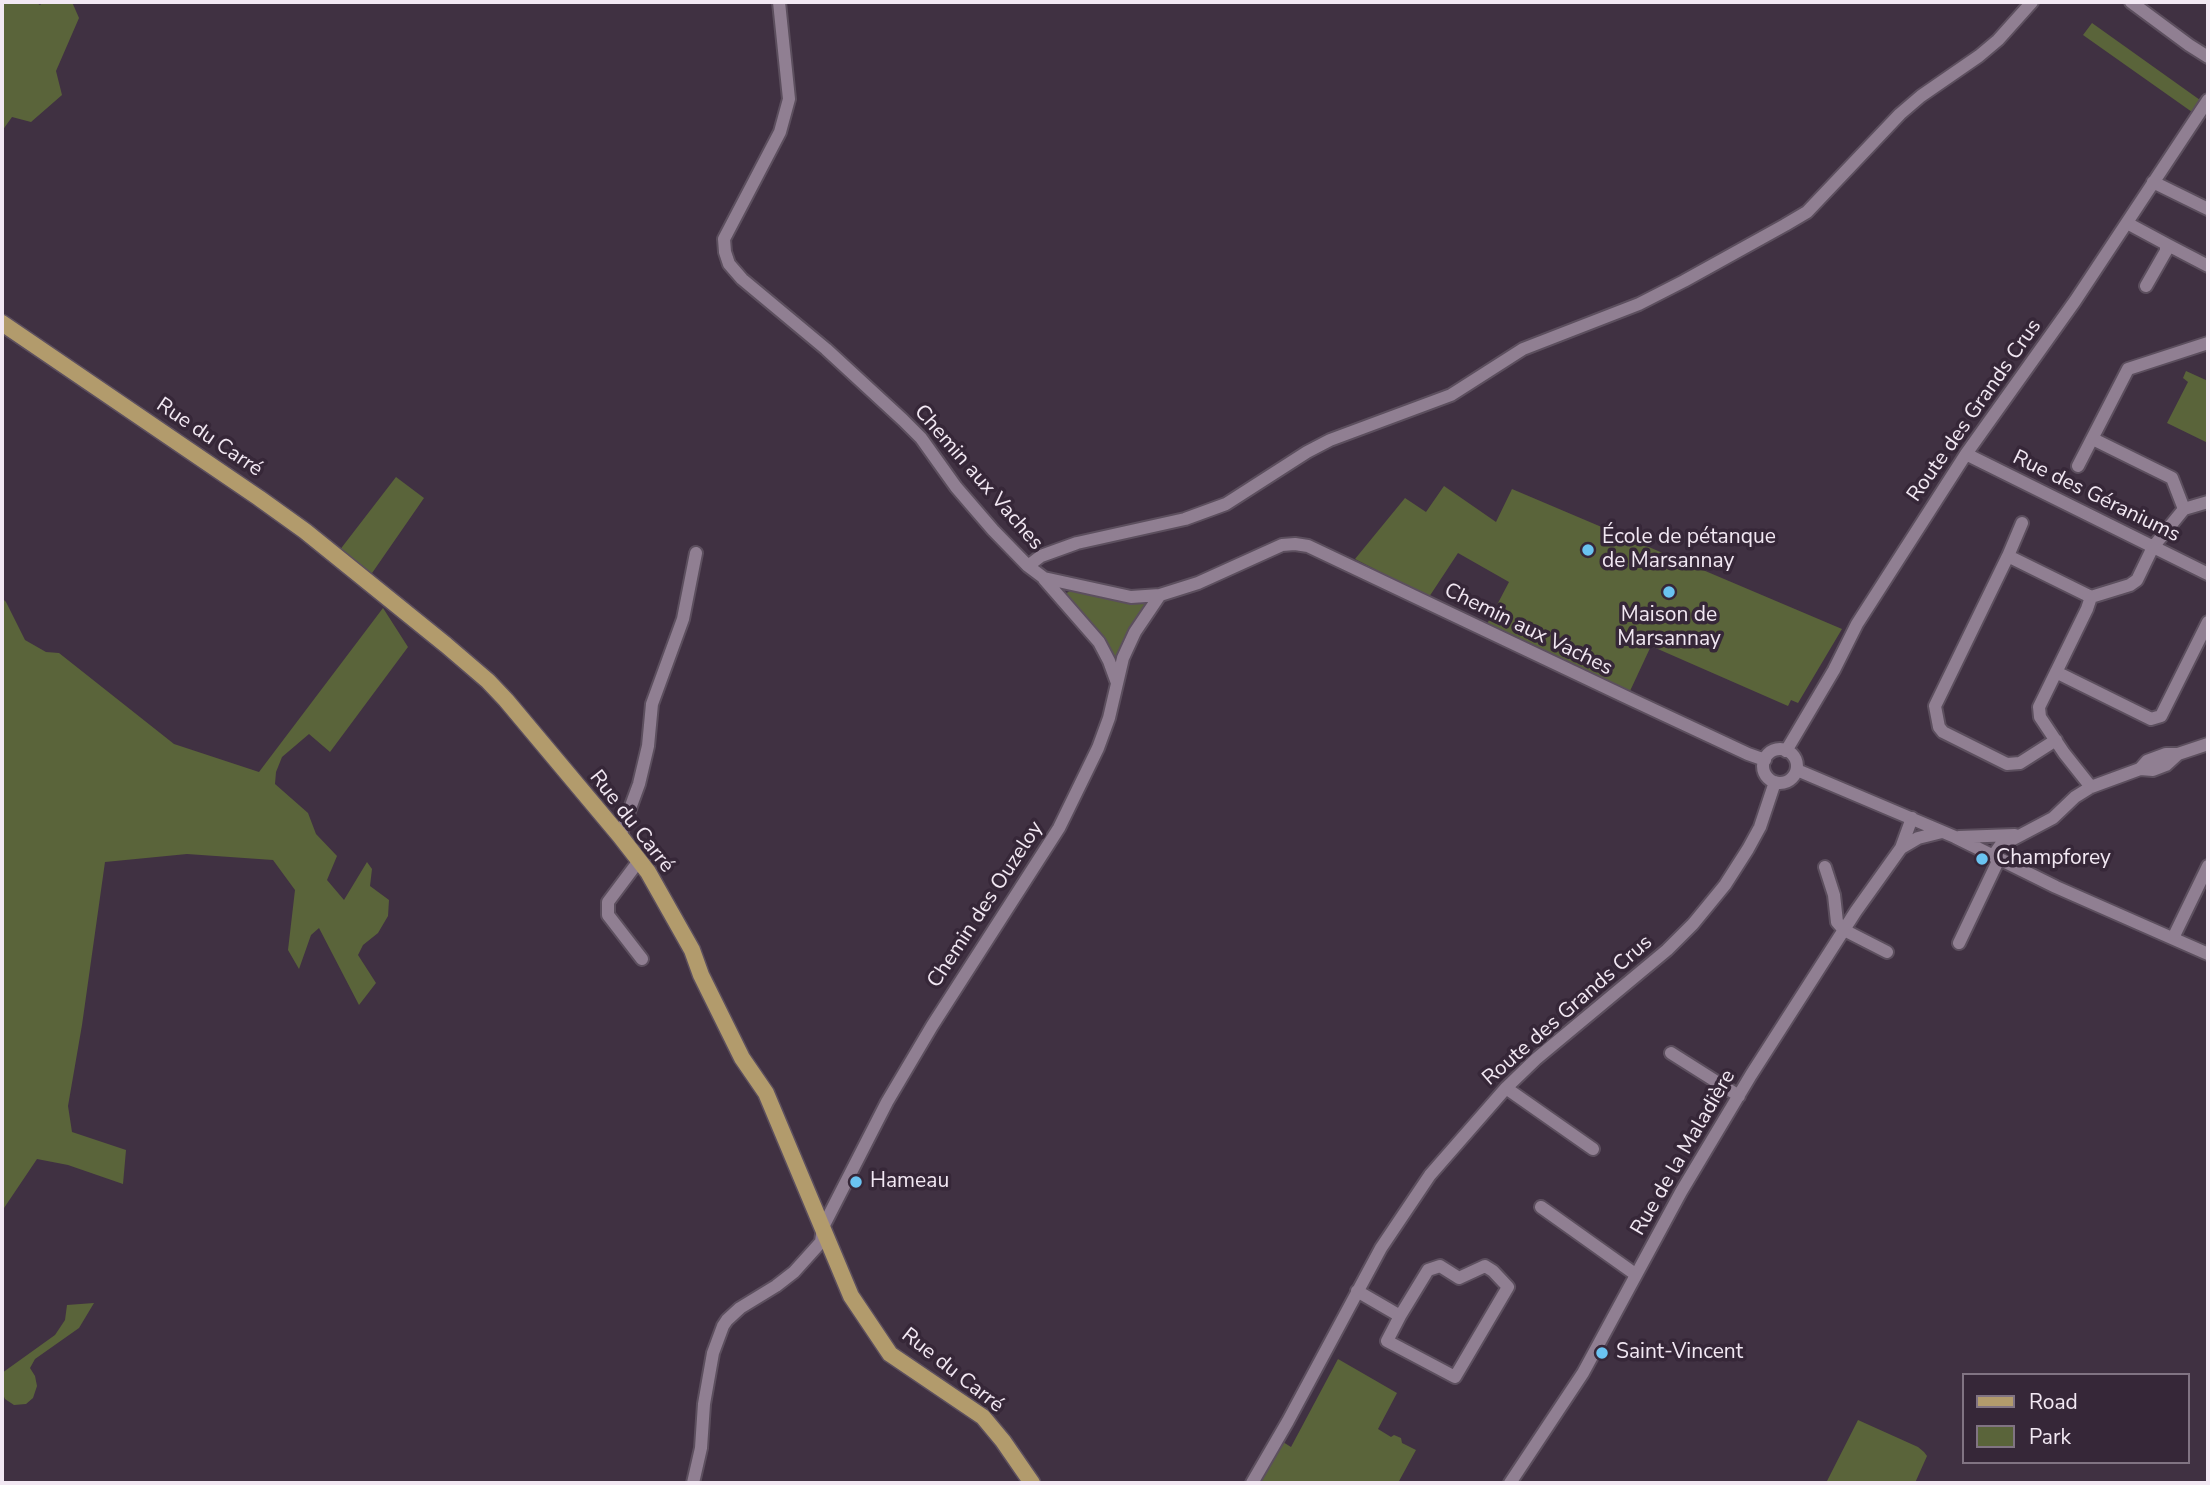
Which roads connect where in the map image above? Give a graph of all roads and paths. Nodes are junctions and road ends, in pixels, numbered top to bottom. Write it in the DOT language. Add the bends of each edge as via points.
graph roads {
  1 [pos="779,2"];
  2 [pos="2032,2"];
  3 [pos="2131,2"];
  4 [pos="2208,57"];
  5 [pos="2208,100"];
  6 [pos="2153,183"];
  7 [pos="2208,209"];
  8 [pos="2127,223"];
  9 [pos="2166,244"];
  10 [pos="2208,266"];
  11 [pos="2146,286"];
  12 [pos="2,323"];
  13 [pos="2208,343"];
  14 [pos="2093,439"];
  15 [pos="1966,454"];
  16 [pos="2078,466"];
  17 [pos="2208,502"];
  18 [pos="2184,509"];
  19 [pos="2022,523"];
  20 [pos="2153,547"];
  21 [pos="696,553"];
  22 [pos="2008,556"];
  23 [pos="1028,566"];
  24 [pos="2208,574"];
  25 [pos="1044,578"];
  26 [pos="1160,594"];
  27 [pos="2091,597"];
  28 [pos="2208,622"];
  29 [pos="2056,672"];
  30 [pos="1117,684"];
  31 [pos="2056,740"];
  32 [pos="2208,744"];
  33 [pos="1786,751"];
  34 [pos="1765,760"];
  35 [pos="1797,770"];
  36 [pos="1775,782"];
  37 [pos="2091,787"];
  38 [pos="1916,820"];
  39 [pos="1949,834"];
  40 [pos="2022,834"];
  41 [pos="620,836"];
  42 [pos="1984,836"];
  43 [pos="1918,838"];
  44 [pos="1901,848"];
  45 [pos="1992,855"];
  46 [pos="638,862"];
  47 [pos="2208,866"];
  48 [pos="1825,867"];
  49 [pos="1844,930"];
  50 [pos="2173,938"];
  51 [pos="1959,943"];
  52 [pos="1887,952"];
  53 [pos="2208,954"];
  54 [pos="642,959"];
  55 [pos="1671,1053"];
  56 [pos="1506,1088"];
  57 [pos="1739,1096"];
  58 [pos="1594,1149"];
  59 [pos="1541,1207"];
  60 [pos="823,1227"];
  61 [pos="1635,1274"];
  62 [pos="1357,1291"];
  63 [pos="1400,1316"];
  64 [pos="693,1483"];
  65 [pos="1032,1483"];
  66 [pos="1252,1483"];
  67 [pos="1510,1483"];
  1 -- 23 [label="street, Chemin aux Vaches" via="789,99 776,140 724,239 729,264 921,438 985,522"];
  2 -- 23 [label="street" via="1998,40 1900,114 1807,212 1774,231 1639,304 1523,349 1451,395 1330,440 1226,504 1185,519 1077,543 1041,556"];
  3 -- 4 [label="street"];
  5 -- 6 [label="street, Route des Grands Crus"];
  6 -- 7 [label="street"];
  6 -- 8 [label="street, Route des Grands Crus"];
  8 -- 9 [label="street"];
  8 -- 15 [label="street, Route des Grands Crus"];
  9 -- 10 [label="street"];
  9 -- 11 [label="street"];
  12 -- 41 [label="main road, Rue du Carré" via="277,511 446,645 506,700"];
  13 -- 14 [label="street" via="2128,369"];
  14 -- 16 [label="street"];
  14 -- 18 [label="street" via="2172,478"];
  15 -- 20 [label="street, Rue des Géraniums"];
  15 -- 33 [label="street, Route des Grands Crus" via="1857,624"];
  17 -- 18 [label="street"];
  18 -- 20 [label="street"];
  19 -- 22 [label="street"];
  20 -- 24 [label="street, Rue des Géraniums"];
  20 -- 27 [label="street" via="2137,580"];
  21 -- 41 [label="street" via="683,620 652,704 639,784"];
  22 -- 27 [label="street"];
  22 -- 31 [label="street" via="1935,711 1942,732 2007,764 2020,763"];
  23 -- 25 [label="street, Chemin aux Vaches"];
  25 -- 26 [label="street, Chemin aux Vaches" via="1131,597"];
  25 -- 30 [label="street" via="1099,642"];
  26 -- 30 [label="street, Chemin des Ouzeloy" via="1135,632"];
  26 -- 34 [label="street, Chemin aux Vaches" via="1198,583 1282,545 1308,546"];
  27 -- 29 [label="street"];
  28 -- 29 [label="street" via="2161,716 2151,719"];
  29 -- 31 [label="street" via="2039,707 2040,717"];
  30 -- 60 [label="street, Chemin des Ouzeloy" via="1110,719 1059,828 887,1102"];
  31 -- 37 [label="street"];
  32 -- 37 [label="street" via="2178,754 2153,770 2140,769"];
  33 -- 34 [label="street" via="1773,751"];
  33 -- 35 [label="street" via="1796,760"];
  34 -- 36 [label="street" via="1765,773"];
  35 -- 36 [label="street" via="1786,782"];
  35 -- 38 [label="street"];
  36 -- 56 [label="street, Route des Grands Crus" via="1748,849 1693,924"];
  37 -- 40 [label="street" via="2053,818"];
  38 -- 39 [label="street"];
  38 -- 43 [label="street"];
  38 -- 44 [label="street, Rue de la Maladière"];
  39 -- 42 [label="street"];
  39 -- 43 [label="street, Rue de la Maladière"];
  39 -- 45 [label="street"];
  40 -- 42 [label="street"];
  40 -- 45 [label="street"];
  41 -- 46 [label="main road, Rue du Carré"];
  42 -- 45 [label="street"];
  43 -- 44 [label="street, Rue de la Maladière"];
  44 -- 49 [label="street, Rue de la Maladière"];
  45 -- 50 [label="street"];
  45 -- 51 [label="street"];
  46 -- 54 [label="street" via="608,902 608,915"];
  46 -- 60 [label="main road, Rue du Carré" via="692,950 742,1058 766,1093"];
  47 -- 50 [label="street"];
  48 -- 49 [label="street" via="1837,922"];
  49 -- 52 [label="street"];
  49 -- 57 [label="street, Rue de la Maladière"];
  50 -- 53 [label="street"];
  55 -- 57 [label="street"];
  56 -- 58 [label="street"];
  56 -- 62 [label="street, Route des Grands Crus" via="1430,1175"];
  57 -- 61 [label="street, Rue de la Maladière"];
  59 -- 61 [label="street"];
  60 -- 64 [label="street, Chemin des Ouzeloy" via="821,1242 794,1272 740,1308 723,1326 713,1353"];
  60 -- 65 [label="main road, Rue du Carré" via="851,1296 890,1354 983,1417"];
  61 -- 67 [label="street, Rue de la Maladière" via="1583,1373"];
  62 -- 63 [label="street"];
  62 -- 66 [label="street, Route des Grands Crus"];
  63 -- 63 [label="street" via="1387,1341 1455,1377 1508,1287 1485,1266 1459,1278 1440,1266 1428,1270"];
}
